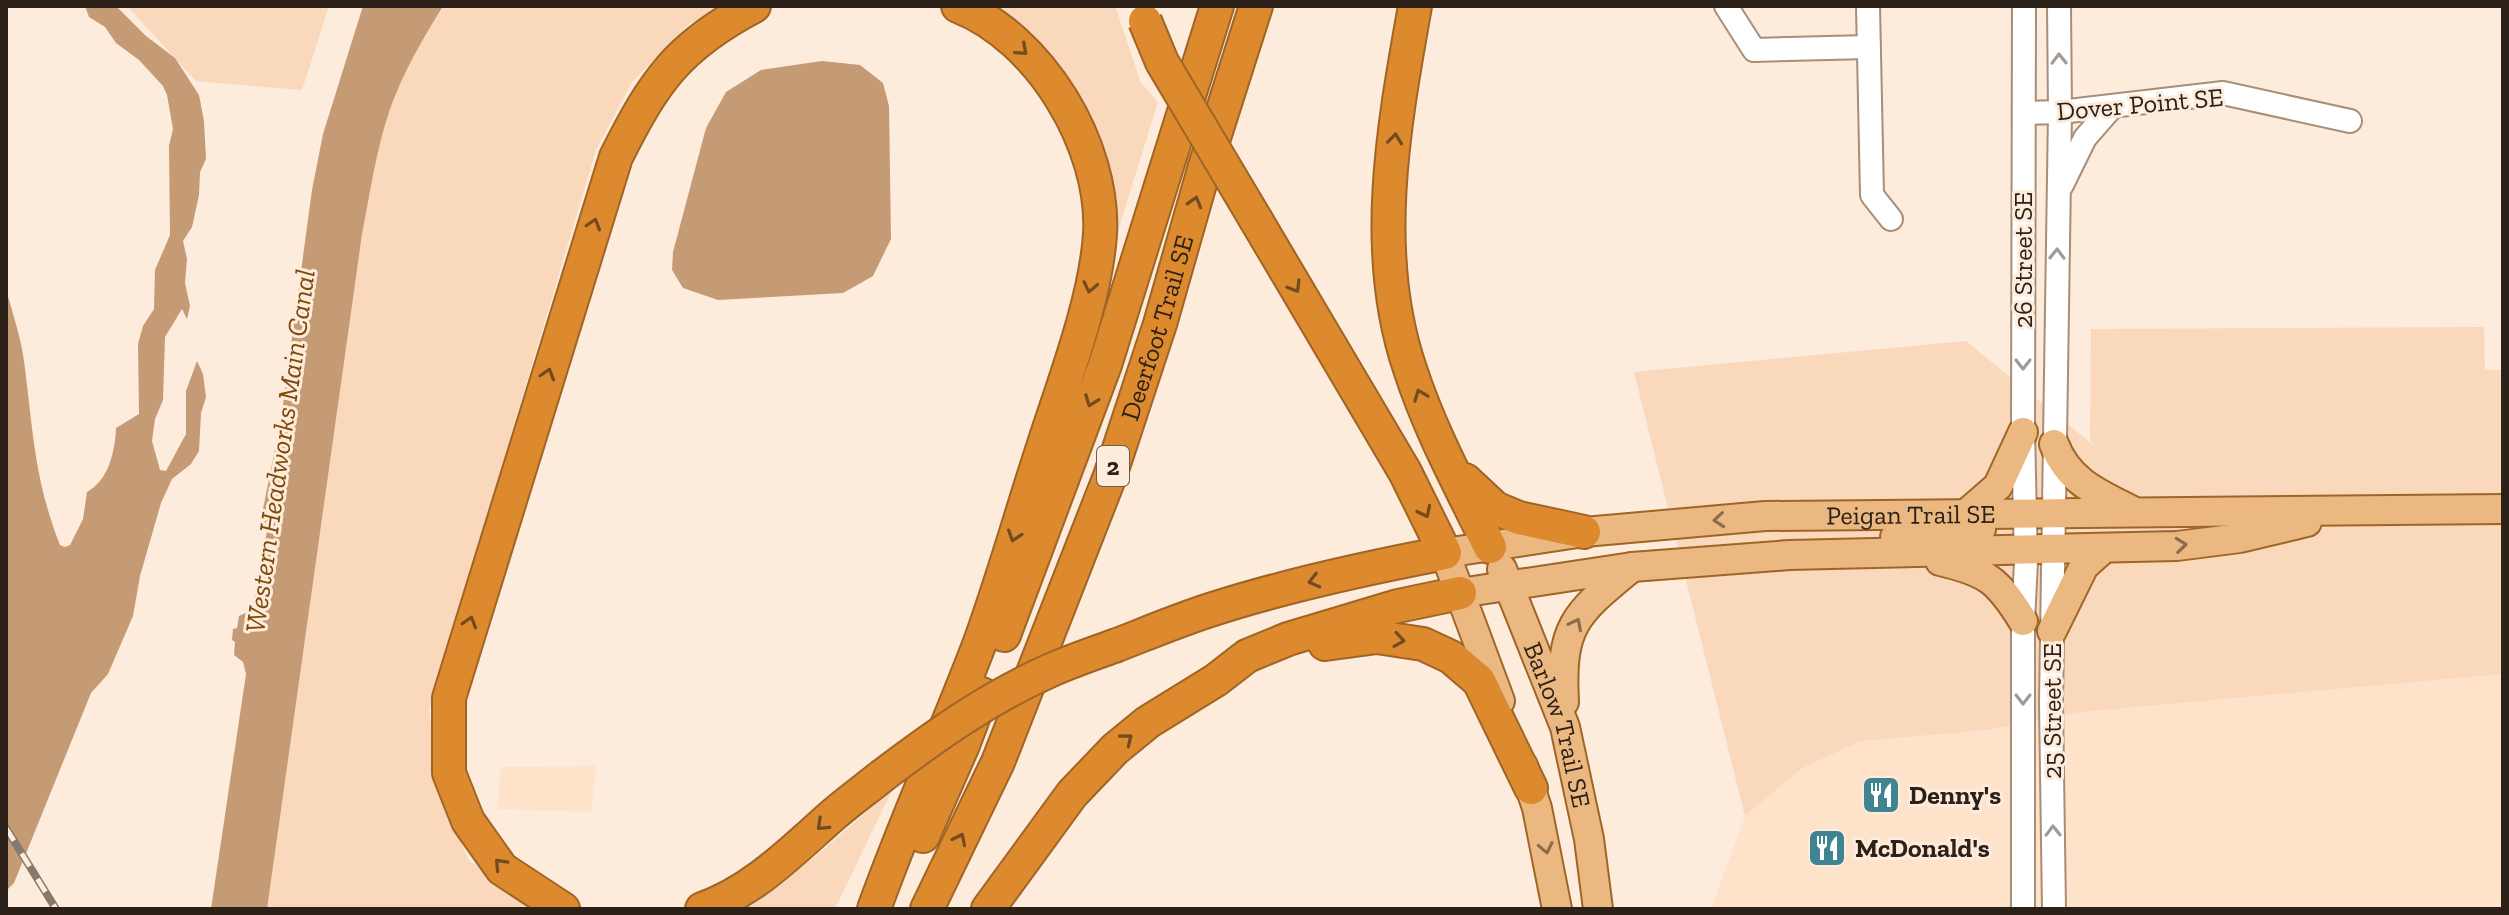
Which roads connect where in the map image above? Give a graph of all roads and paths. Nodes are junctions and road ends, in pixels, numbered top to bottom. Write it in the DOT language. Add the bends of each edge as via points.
graph roads {
  1 [pos="754,6"];
  2 [pos="958,6"];
  3 [pos="1217,6"];
  4 [pos="1256,6"];
  5 [pos="1415,6"];
  6 [pos="1726,6"];
  7 [pos="1868,6"];
  8 [pos="2024,6"];
  9 [pos="2059,6"];
  10 [pos="1142,14"];
  11 [pos="1868,47"];
  12 [pos="2113,106"];
  13 [pos="2060,112"];
  14 [pos="2024,113"];
  15 [pos="2350,121"];
  16 [pos="2058,193"];
  17 [pos="1891,219"];
  18 [pos="2023,432"];
  19 [pos="2054,444"];
  20 [pos="1451,467"];
  21 [pos="2379,509"];
  22 [pos="2503,509"];
  23 [pos="2135,512"];
  24 [pos="1967,513"];
  25 [pos="2036,530"];
  26 [pos="1584,532"];
  27 [pos="1490,547"];
  28 [pos="2103,549"];
  29 [pos="1445,553"];
  30 [pos="1908,554"];
  31 [pos="1789,555"];
  32 [pos="1632,567"];
  33 [pos="1509,584"];
  34 [pos="1460,593"];
  35 [pos="2023,621"];
  36 [pos="2052,631"];
  37 [pos="1216,680"];
  38 [pos="1565,727"];
  39 [pos="1531,788"];
  40 [pos="563,909"];
  41 [pos="702,909"];
  42 [pos="874,909"];
  43 [pos="886,909"];
  44 [pos="927,909"];
  45 [pos="988,909"];
  46 [pos="1557,909"];
  47 [pos="1598,909"];
  48 [pos="2023,909"];
  49 [pos="2054,909"];
  40 -- 1 [label="highway, one-way" via="502,869 468,821 449,773 449,698 616,157 667,70 711,31"];
  2 -- 42 [label="highway, one-way" via="1019,47 1043,70 1064,102 1087,153 1100,234 1071,361 979,644"];
  3 -- 43 [label="highway, Deerfoot Trail SE / 2, one-way" via="1099,380 963,745"];
  44 -- 4 [label="highway, Deerfoot Trail SE / 2, one-way" via="998,762 1110,476"];
  20 -- 5 [label="highway, one-way" via="1409,367 1391,272 1392,160"];
  6 -- 11 [label="street" via="1754,50"];
  7 -- 11 [label="street"];
  8 -- 14 [label="street, 26 Street SE"];
  13 -- 9 [label="street, 26 Street SE, one-way"];
  10 -- 29 [label="highway, one-way, bridge" via="1162,62 1405,472"];
  11 -- 17 [label="street" via="1872,195"];
  12 -- 13 [label="street, Dover Point SE"];
  12 -- 15 [label="street, Dover Point SE" via="2223,93"];
  12 -- 16 [label="street" via="2085,138"];
  13 -- 14 [label="street, Dover Point SE"];
  13 -- 16 [label="street, 26 Street SE"];
  14 -- 18 [label="street, 26 Street SE, one-way"];
  19 -- 16 [label="street, 26 Street SE, one-way"];
  18 -- 24 [label="main road" via="1998,486"];
  18 -- 25 [label="street, 26 Street SE"];
  19 -- 23 [label="main road" via="2076,479"];
  19 -- 25 [label="street, 26 Street SE"];
  20 -- 26 [label="highway" via="1495,508"];
  20 -- 27 [label="highway"];
  21 -- 22 [label="main road, Peigan Trail SE"];
  21 -- 23 [label="main road, Peigan Trail SE"];
  28 -- 21 [label="main road, Peigan Trail SE, one-way" via="2240,538"];
  23 -- 25 [label="main road, Peigan Trail SE"];
  24 -- 25 [label="main road, Peigan Trail SE"];
  24 -- 26 [label="main road, Peigan Trail SE, one-way" via="1765,516"];
  25 -- 28 [label="main road, Peigan Trail SE"];
  25 -- 30 [label="main road, Peigan Trail SE"];
  25 -- 31 [label="main road" via="1817,543"];
  25 -- 35 [label="street, 25 Street SE"];
  25 -- 36 [label="street, 25 Street SE"];
  26 -- 27 [label="main road, Peigan Trail SE"];
  27 -- 29 [label="main road, Peigan Trail SE"];
  27 -- 33 [label="main road, Barlow Trail SE"];
  28 -- 36 [label="main road" via="2084,566"];
  29 -- 34 [label="main road, Barlow Trail SE"];
  29 -- 41 [label="highway, one-way, bridge" via="1366,568 1210,610 1048,671 966,716 882,776 749,886"];
  30 -- 31 [label="main road, Peigan Trail SE"];
  30 -- 35 [label="main road" via="1980,573 1996,583"];
  31 -- 32 [label="main road, Peigan Trail SE"];
  32 -- 33 [label="main road, Peigan Trail SE"];
  38 -- 32 [label="main road, one-way" via="1562,665 1574,623 1587,604"];
  33 -- 34 [label="main road, Peigan Trail SE"];
  33 -- 38 [label="main road, Barlow Trail SE"];
  34 -- 37 [label="highway" via="1288,639 1247,656"];
  34 -- 39 [label="main road, Barlow Trail SE"];
  35 -- 48 [label="street, 25 Street SE, one-way"];
  49 -- 36 [label="street, 25 Street SE, one-way"];
  37 -- 39 [label="highway, one-way" via="1307,648 1351,639 1423,644 1451,657 1479,681"];
  45 -- 37 [label="highway, one-way" via="1072,794 1115,749"];
  38 -- 47 [label="main road, Barlow Trail SE"];
  39 -- 46 [label="main road, Barlow Trail SE, one-way"];
}
